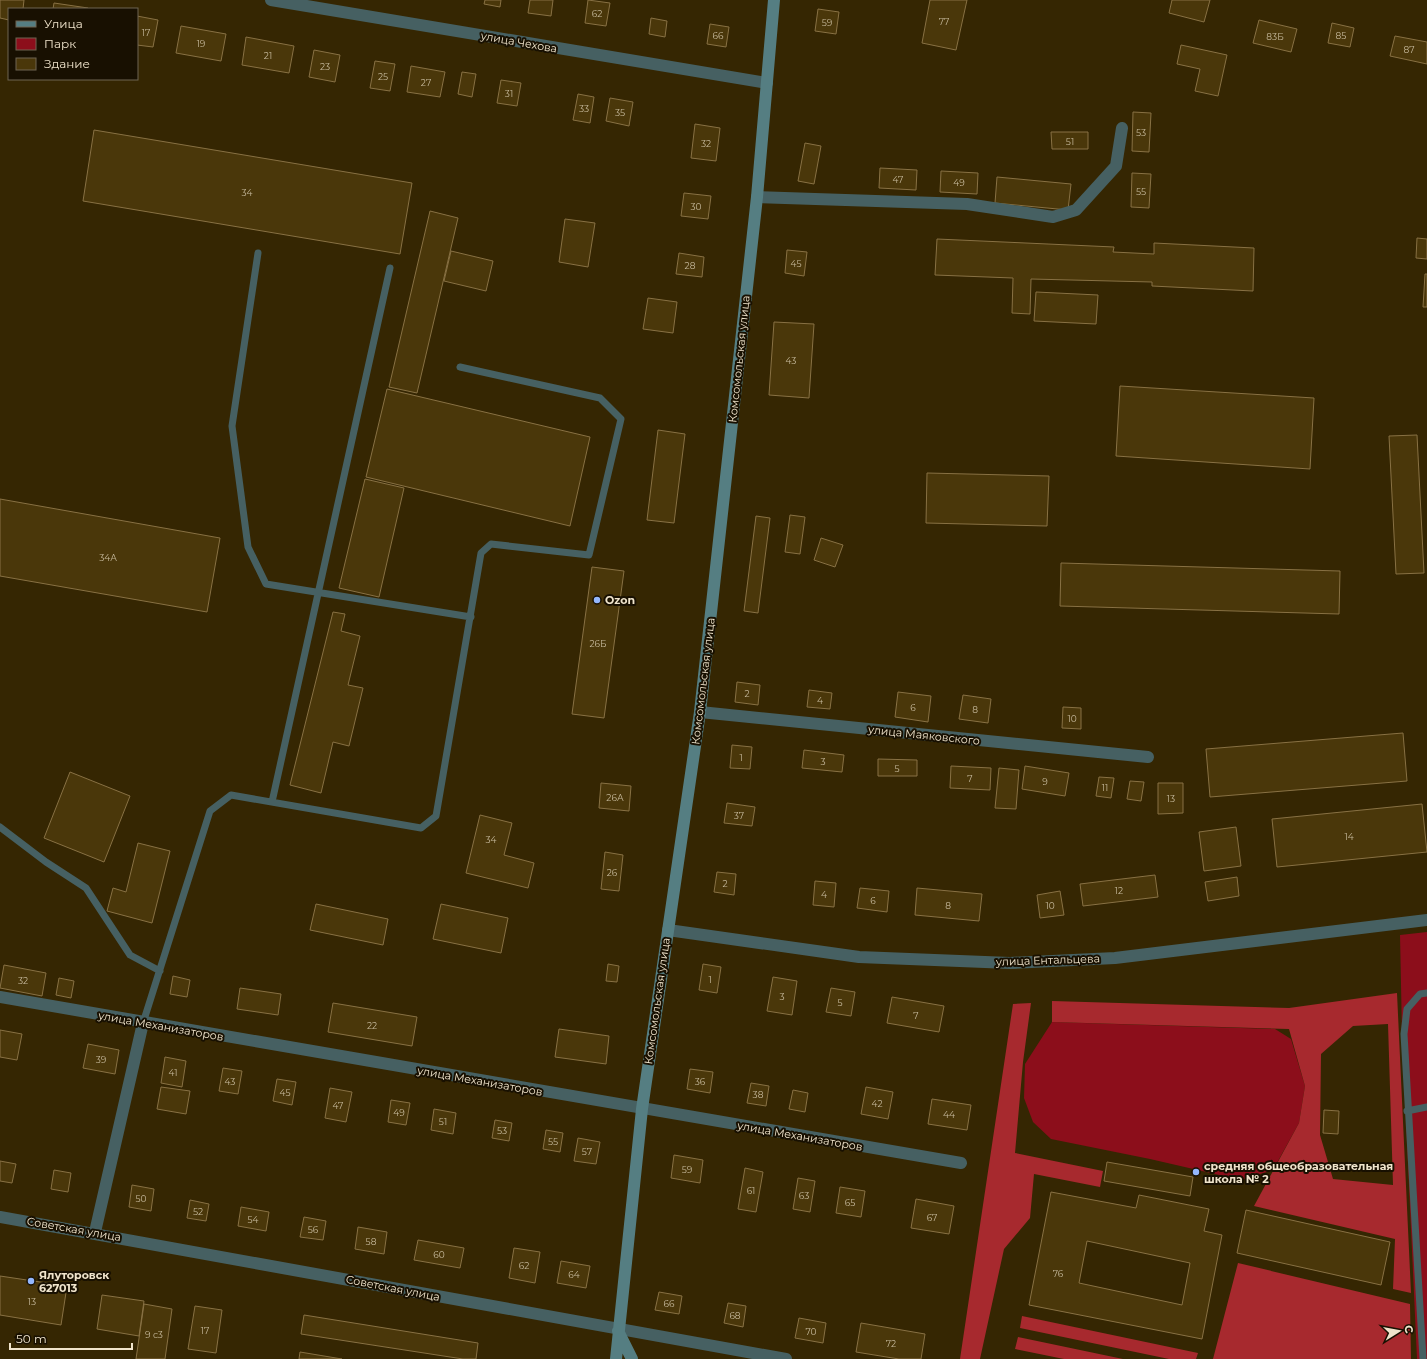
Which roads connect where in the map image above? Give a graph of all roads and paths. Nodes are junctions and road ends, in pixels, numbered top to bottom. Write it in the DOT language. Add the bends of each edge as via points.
graph roads {
  1 [pos="271,0"];
  2 [pos="774,0"];
  3 [pos="767,83"];
  4 [pos="1122,128"];
  5 [pos="756,197"];
  6 [pos="258,253"];
  7 [pos="390,268"];
  8 [pos="460,367"];
  9 [pos="318,592"];
  10 [pos="471,617"];
  11 [pos="700,712"];
  12 [pos="1148,757"];
  13 [pos="272,802"];
  14 [pos="0,827"];
  15 [pos="1427,920"];
  16 [pos="668,930"];
  17 [pos="160,971"];
  18 [pos="1427,993"];
  19 [pos="0,997"];
  20 [pos="143,1023"];
  21 [pos="1427,1107"];
  22 [pos="642,1109"];
  23 [pos="1408,1111"];
  24 [pos="961,1164"];
  25 [pos="0,1217"];
  26 [pos="95,1232"];
  27 [pos="1424,1316"];
  28 [pos="618,1330"];
  29 [pos="616,1359"];
  30 [pos="632,1359"];
  31 [pos="786,1359"];
  32 [pos="1423,1359"];
  1 -- 3 [label="street, улица Чехова"];
  2 -- 3 [label="street, Комсомольская улица"];
  3 -- 5 [label="street, Комсомольская улица"];
  4 -- 5 [label="street" via="1116,166 1076,210 1053,217 967,204"];
  5 -- 11 [label="street, Комсомольская улица"];
  6 -- 9 [label="lane" via="232,426 248,547 266,584"];
  7 -- 9 [label="lane"];
  8 -- 10 [label="lane" via="600,398 621,420 589,555 491,544 482,553"];
  9 -- 10 [label="lane"];
  9 -- 13 [label="lane"];
  10 -- 13 [label="lane" via="436,816 421,828"];
  11 -- 12 [label="street, улица Маяковского"];
  11 -- 16 [label="street, Комсомольская улица"];
  13 -- 17 [label="lane" via="231,795 210,811"];
  14 -- 17 [label="lane" via="86,888 130,955"];
  15 -- 16 [label="street, улица Ентальцева" via="1115,958 1010,963 859,958"];
  16 -- 22 [label="street, Комсомольская улица"];
  17 -- 20 [label="lane"];
  18 -- 23 [label="lane" via="1420,994 1407,1009 1404,1034"];
  19 -- 20 [label="street, улица Механизаторов"];
  20 -- 22 [label="street, улица Механизаторов"];
  20 -- 26 [label="street"];
  21 -- 23 [label="lane"];
  22 -- 24 [label="street, улица Механизаторов"];
  22 -- 28 [label="street, Комсомольская улица"];
  23 -- 27 [label="lane"];
  25 -- 26 [label="street, Советская улица"];
  26 -- 28 [label="street, Советская улица"];
  27 -- 32 [label="lane"];
  28 -- 29 [label="street, Комсомольская улица"];
  28 -- 30 [label="street"];
  28 -- 31 [label="street, Советская улица"];
}
